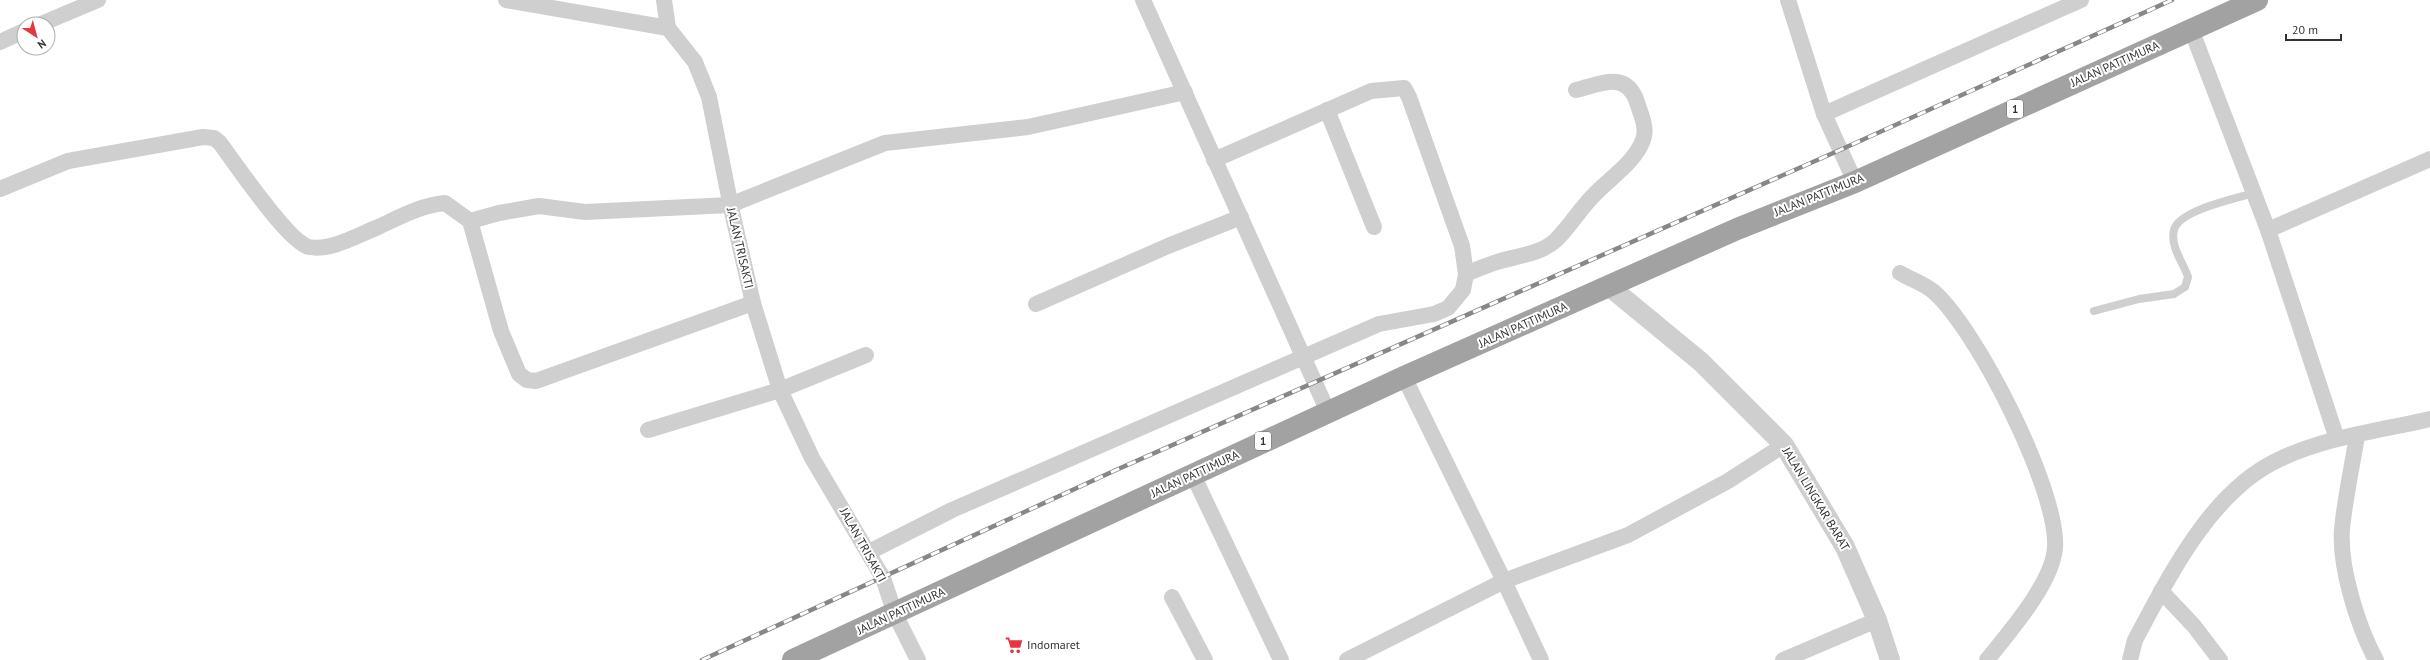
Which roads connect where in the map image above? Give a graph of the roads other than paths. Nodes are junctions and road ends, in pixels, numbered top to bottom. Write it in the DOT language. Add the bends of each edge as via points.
graph roads {
  1 [pos="98,0"];
  2 [pos="506,0"];
  3 [pos="1143,0"];
  4 [pos="1788,0"];
  5 [pos="2081,0"];
  6 [pos="2257,0"];
  7 [pos="666,13"];
  8 [pos="56,18"];
  9 [pos="2191,30"];
  10 [pos="16,35"];
  11 [pos="0,42"];
  12 [pos="1576,90"];
  13 [pos="1185,92"];
  14 [pos="1327,110"];
  15 [pos="1824,114"];
  16 [pos="2430,159"];
  17 [pos="1214,160"];
  18 [pos="1855,182"];
  19 [pos="0,189"];
  20 [pos="2254,193"];
  21 [pos="730,205"];
  22 [pos="1241,217"];
  23 [pos="470,221"];
  24 [pos="1374,228"];
  25 [pos="2268,230"];
  26 [pos="1900,273"];
  27 [pos="1466,274"];
  28 [pos="1610,287"];
  29 [pos="753,303"];
  30 [pos="1036,304"];
  31 [pos="2094,311"];
  32 [pos="866,355"];
  33 [pos="1304,356"];
  34 [pos="1404,377"];
  35 [pos="780,390"];
  36 [pos="1328,412"];
  37 [pos="2430,419"];
  38 [pos="648,430"];
  39 [pos="2357,436"];
  40 [pos="2337,438"];
  41 [pos="1784,445"];
  42 [pos="1193,475"];
  43 [pos="869,552"];
  44 [pos="1504,581"];
  45 [pos="2161,591"];
  46 [pos="1172,597"];
  47 [pos="895,614"];
  48 [pos="1878,620"];
  49 [pos="792,660"];
  50 [pos="918,660"];
  51 [pos="1205,660"];
  52 [pos="1281,660"];
  53 [pos="1347,660"];
  54 [pos="1541,660"];
  55 [pos="1783,660"];
  56 [pos="1890,660"];
  57 [pos="1986,660"];
  58 [pos="2130,660"];
  59 [pos="2220,660"];
  60 [pos="2376,660"];
  1 -- 8 [label="street"];
  2 -- 7 [label="street, JALAN TRISAKTI"];
  3 -- 13 [label="street"];
  4 -- 15 [label="street"];
  5 -- 15 [label="street"];
  6 -- 9 [label="highway, JALAN PATTIMURA / 1"];
  7 -- 21 [label="street, JALAN TRISAKTI" via="695,62 709,97"];
  9 -- 18 [label="highway, JALAN PATTIMURA / 1"];
  9 -- 20 [label="street"];
  10 -- 11 [label="street"];
  12 -- 27 [label="street" via="1610,82 1623,82 1629,86 1644,122 1644,139 1632,159 1591,198 1556,240 1542,249"];
  13 -- 17 [label="street"];
  13 -- 21 [label="street" via="1028,127 885,143"];
  14 -- 17 [label="street"];
  14 -- 24 [label="street"];
  14 -- 27 [label="street" via="1371,91 1404,88 1410,97 1462,246"];
  15 -- 18 [label="street"];
  16 -- 25 [label="street"];
  17 -- 22 [label="street"];
  18 -- 28 [label="highway, JALAN PATTIMURA / 1" via="1772,214"];
  19 -- 23 [label="street" via="68,161 203,137 214,138 220,143 276,217 294,238 308,246 324,247 349,240 435,204 445,203"];
  20 -- 25 [label="street"];
  20 -- 31 [label="lane" via="2180,218 2174,230 2174,244 2179,261 2188,276 2185,287 2174,294 2139,299"];
  21 -- 23 [label="street" via="585,212 539,206"];
  21 -- 29 [label="street, JALAN TRISAKTI"];
  22 -- 30 [label="street"];
  22 -- 33 [label="street"];
  23 -- 29 [label="street" via="501,331 519,374 527,380 536,381"];
  25 -- 40 [label="street"];
  26 -- 57 [label="street" via="1934,291 1973,339 2016,421 2045,487 2055,547 2050,572 2016,623"];
  27 -- 33 [label="street" via="1463,290 1448,308 1434,314 1378,324"];
  28 -- 34 [label="highway, JALAN PATTIMURA / 1"];
  28 -- 41 [label="street, JALAN LINGKAR BARAT" via="1701,362"];
  29 -- 35 [label="street, JALAN TRISAKTI"];
  32 -- 35 [label="street"];
  33 -- 36 [label="street"];
  33 -- 43 [label="street" via="1161,421 952,510"];
  34 -- 36 [label="highway, JALAN PATTIMURA / 1"];
  34 -- 44 [label="street"];
  35 -- 38 [label="street"];
  35 -- 43 [label="street, JALAN TRISAKTI" via="812,458"];
  36 -- 42 [label="highway, JALAN PATTIMURA / 1"];
  37 -- 39 [label="street"];
  39 -- 40 [label="street"];
  39 -- 60 [label="street" via="2342,531 2346,571 2355,608 2366,642"];
  40 -- 45 [label="street" via="2278,460 2252,476 2196,532"];
  41 -- 44 [label="street" via="1728,481 1628,535"];
  41 -- 48 [label="street, JALAN LINGKAR BARAT" via="1845,547"];
  42 -- 47 [label="highway, JALAN PATTIMURA / 1"];
  42 -- 52 [label="street"];
  43 -- 47 [label="street, JALAN TRISAKTI" via="883,578"];
  44 -- 53 [label="street"];
  44 -- 54 [label="street"];
  45 -- 58 [label="street" via="2135,640"];
  45 -- 59 [label="street" via="2194,626"];
  46 -- 51 [label="street"];
  47 -- 49 [label="highway, JALAN PATTIMURA / 1"];
  47 -- 50 [label="street, JALAN TRISAKTI"];
  48 -- 55 [label="street"];
  48 -- 56 [label="street, JALAN LINGKAR BARAT"];
}
